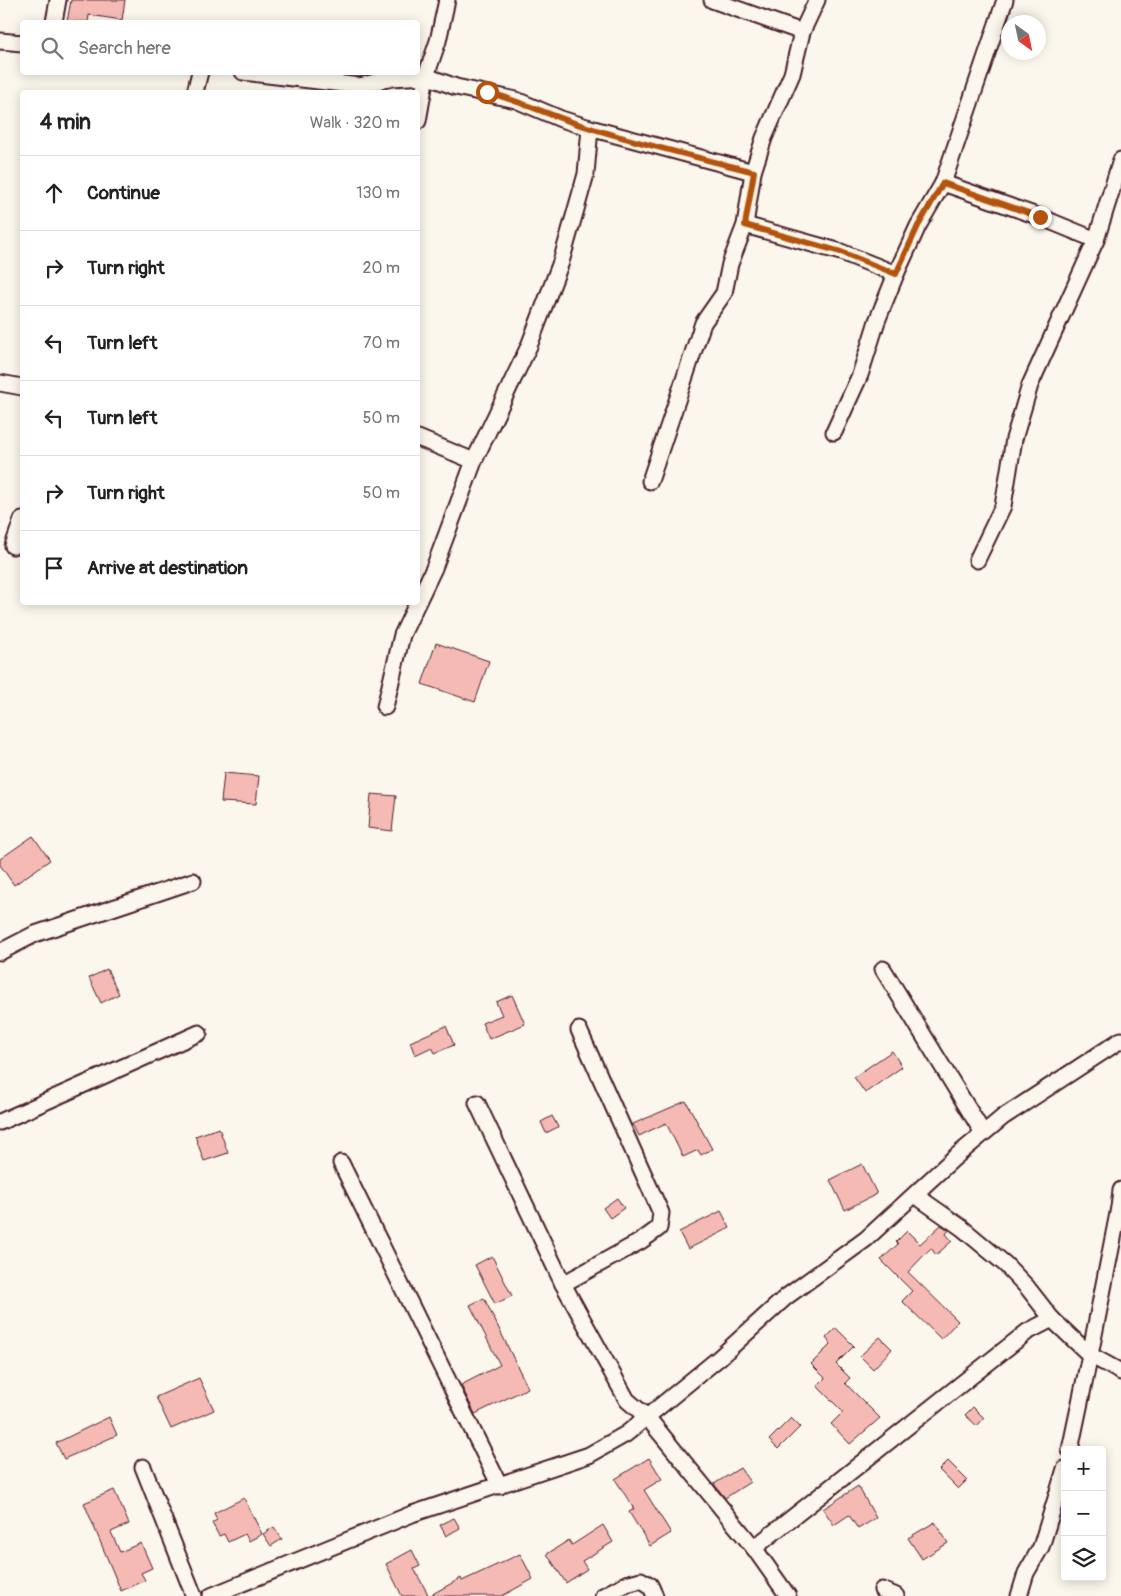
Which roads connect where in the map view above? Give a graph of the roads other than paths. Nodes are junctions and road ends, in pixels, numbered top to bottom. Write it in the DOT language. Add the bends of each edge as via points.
graph roads {
  1 [pos="58,0"];
  2 [pos="447,0"];
  3 [pos="712,0"];
  4 [pos="817,0"];
  5 [pos="1005,0"];
  6 [pos="54,20"];
  7 [pos="802,32"];
  8 [pos="0,42"];
  9 [pos="20,43"];
  10 [pos="199,75"];
  11 [pos="268,75"];
  12 [pos="426,76"];
  13 [pos="196,90"];
  14 [pos="420,110"];
  15 [pos="590,128"];
  16 [pos="1121,160"];
  17 [pos="754,172"];
  18 [pos="943,183"];
  19 [pos="745,225"];
  20 [pos="1096,240"];
  21 [pos="896,274"];
  22 [pos="0,383"];
  23 [pos="20,387"];
  24 [pos="834,432"];
  25 [pos="420,439"];
  26 [pos="474,461"];
  27 [pos="650,481"];
  28 [pos="20,526"];
  29 [pos="13,546"];
  30 [pos="977,560"];
  31 [pos="420,597"];
  32 [pos="416,605"];
  33 [pos="386,707"];
  34 [pos="193,881"];
  35 [pos="0,952"];
  36 [pos="883,968"];
  37 [pos="578,1030"];
  38 [pos="199,1032"];
  39 [pos="1121,1040"];
  40 [pos="477,1103"];
  41 [pos="0,1122"];
  42 [pos="984,1133"];
  43 [pos="340,1163"];
  44 [pos="1121,1190"];
  45 [pos="915,1195"];
  46 [pos="1120,1209"];
  47 [pos="563,1284"];
  48 [pos="1052,1319"];
  49 [pos="1090,1355"];
  50 [pos="1121,1372"];
  51 [pos="647,1417"];
  52 [pos="1071,1446"];
  53 [pos="143,1467"];
  54 [pos="1061,1481"];
  55 [pos="500,1486"];
  56 [pos="754,1548"];
  57 [pos="247,1590"];
  58 [pos="194,1596"];
  59 [pos="211,1596"];
  60 [pos="603,1596"];
  61 [pos="655,1596"];
  62 [pos="788,1596"];
  63 [pos="1019,1596"];
  1 -- 6 [label="street"];
  2 -- 12 [label="street"];
  3 -- 7 [label="street"];
  4 -- 7 [label="street"];
  5 -- 18 [label="street"];
  7 -- 17 [label="street" via="792,74 764,138"];
  8 -- 9 [label="street"];
  10 -- 13 [label="street"];
  11 -- 12 [label="street" via="360,86 391,78"];
  12 -- 14 [label="street"];
  12 -- 15 [label="street" via="456,87 516,100"];
  15 -- 17 [label="street"];
  15 -- 26 [label="street" via="586,174 561,262 529,346"];
  16 -- 20 [label="street"];
  17 -- 19 [label="street"];
  18 -- 20 [label="street"];
  18 -- 21 [label="street"];
  19 -- 21 [label="street" via="841,252"];
  19 -- 27 [label="street" via="730,264 724,293 699,332"];
  20 -- 30 [label="street" via="1030,385 1014,439 1002,506"];
  21 -- 24 [label="street" via="860,375"];
  22 -- 23 [label="street"];
  25 -- 26 [label="street"];
  26 -- 31 [label="street"];
  28 -- 29 [label="street"];
  32 -- 33 [label="street" via="402,635"];
  34 -- 35 [label="street" via="34,934"];
  36 -- 42 [label="street"];
  37 -- 47 [label="street" via="661,1213 659,1228 641,1242"];
  38 -- 41 [label="street"];
  39 -- 42 [label="street"];
  40 -- 47 [label="street"];
  42 -- 45 [label="street"];
  43 -- 55 [label="street"];
  44 -- 46 [label="street"];
  45 -- 48 [label="street" via="1005,1264"];
  45 -- 51 [label="street" via="866,1239 763,1315 719,1358"];
  46 -- 49 [label="street"];
  47 -- 51 [label="street" via="627,1400"];
  48 -- 49 [label="street"];
  48 -- 56 [label="street" via="1027,1332"];
  49 -- 50 [label="street"];
  49 -- 52 [label="street"];
  51 -- 55 [label="street" via="626,1434 589,1455"];
  51 -- 56 [label="street"];
  53 -- 58 [label="street"];
  54 -- 63 [label="street" via="1041,1547 1026,1573"];
  55 -- 57 [label="street" via="412,1514"];
  56 -- 62 [label="street"];
  57 -- 59 [label="street"];
  60 -- 61 [label="street" via="641,1580 650,1585"];
}
